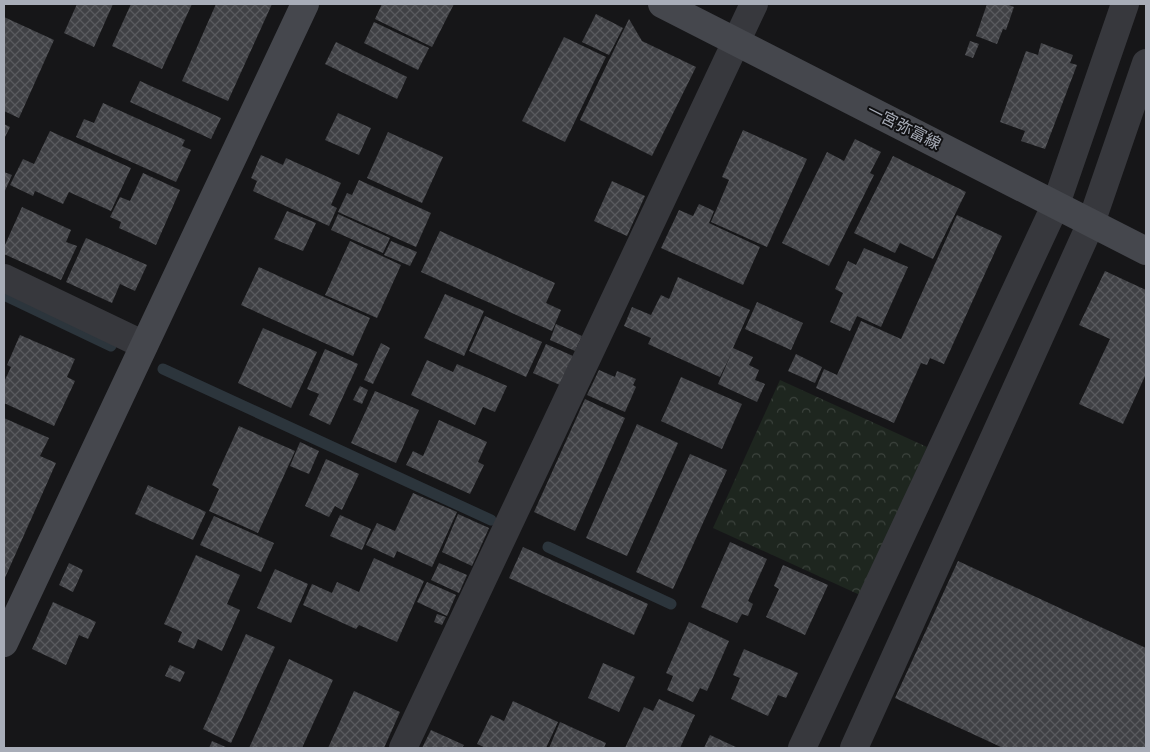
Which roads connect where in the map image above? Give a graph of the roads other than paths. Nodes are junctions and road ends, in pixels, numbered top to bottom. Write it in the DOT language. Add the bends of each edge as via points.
graph roads {
  1 [pos="305,4"];
  2 [pos="662,4"];
  3 [pos="754,4"];
  4 [pos="1125,4"];
  5 [pos="736,42"];
  6 [pos="1146,63"];
  7 [pos="1056,204"];
  8 [pos="1091,223"];
  9 [pos="1146,251"];
  10 [pos="4,278"];
  11 [pos="144,345"];
  12 [pos="4,643"];
  13 [pos="403,748"];
  14 [pos="802,748"];
  15 [pos="854,748"];
  1 -- 11 [label="street"];
  2 -- 5 [label="street, 一宮弥富線"];
  3 -- 5 [label="street"];
  4 -- 7 [label="street"];
  5 -- 7 [label="street, 一宮弥富線"];
  5 -- 13 [label="street"];
  6 -- 8 [label="street"];
  7 -- 8 [label="street, 一宮弥富線"];
  7 -- 14 [label="street"];
  8 -- 9 [label="street, 一宮弥富線"];
  8 -- 15 [label="street"];
  10 -- 11 [label="street"];
  11 -- 12 [label="street"];
}
